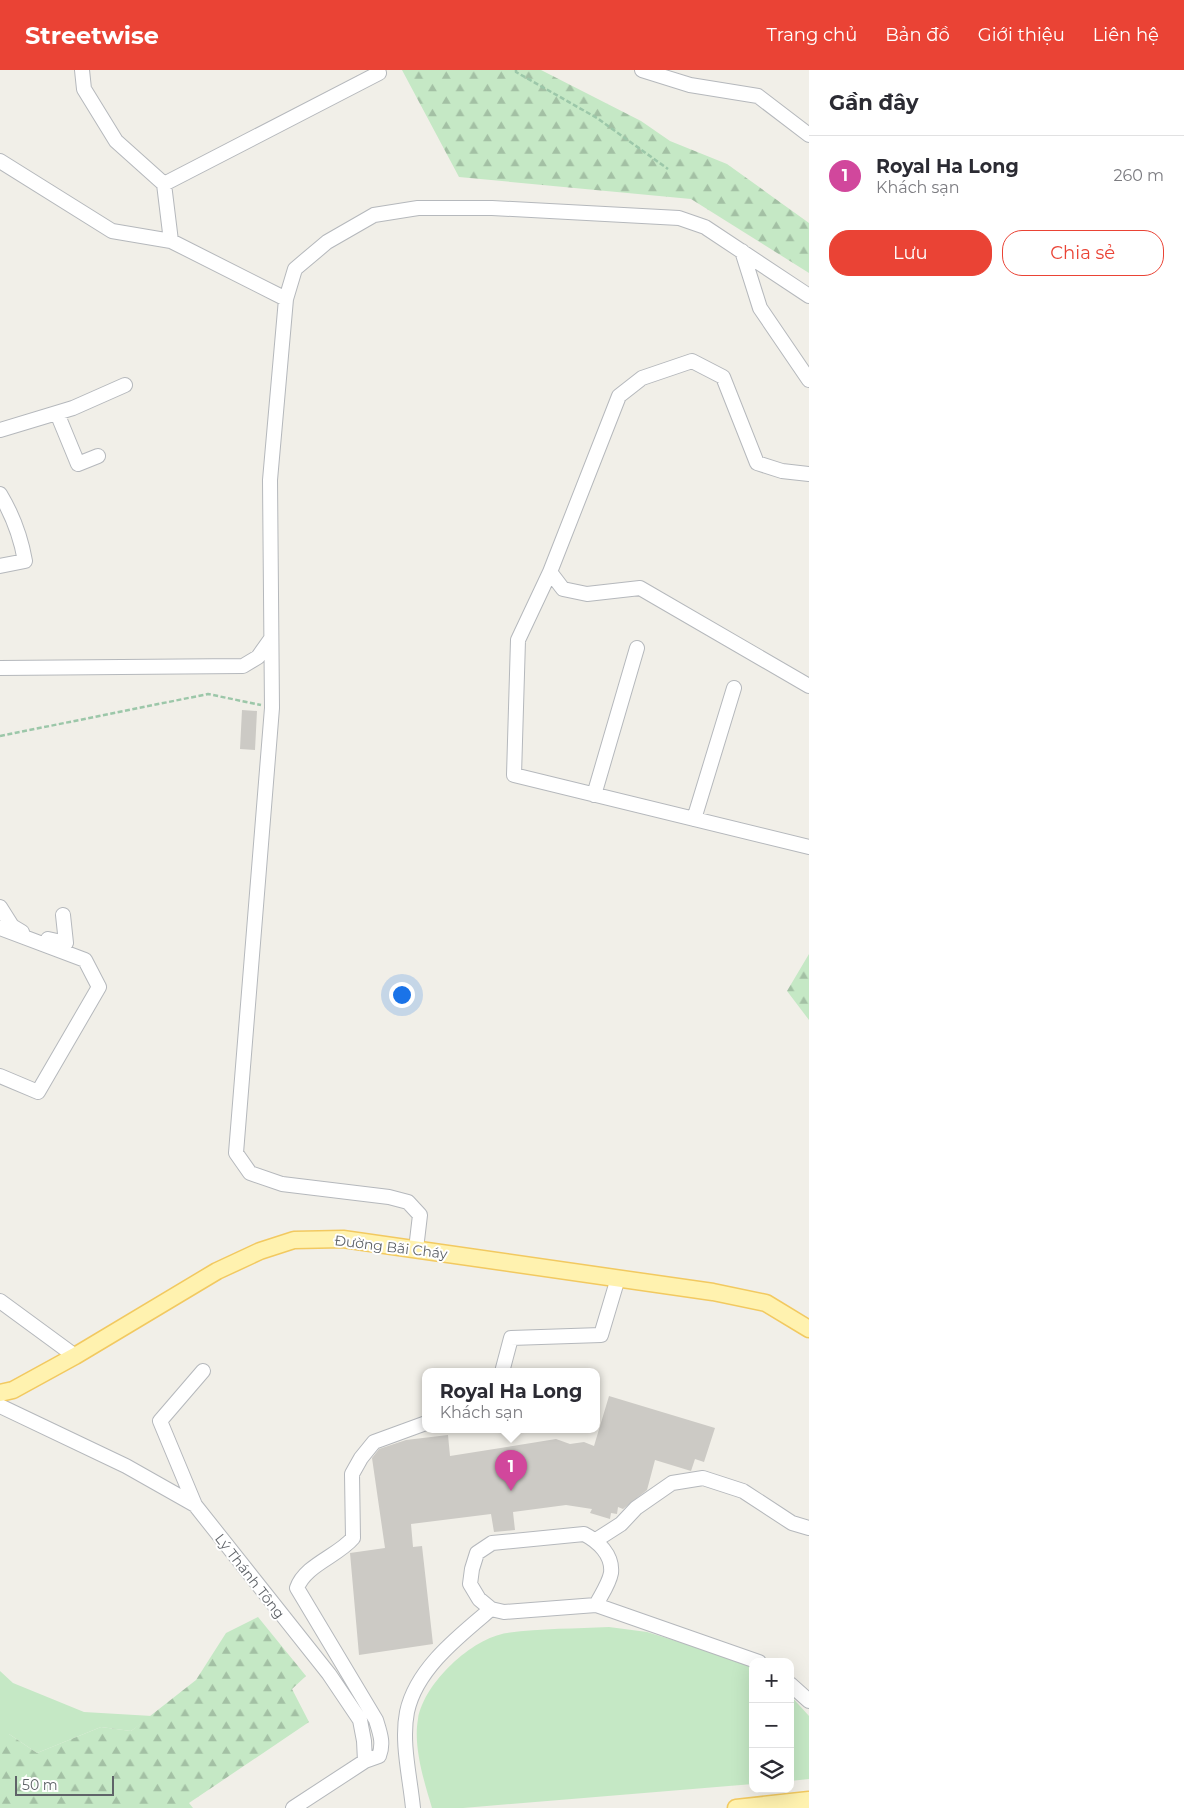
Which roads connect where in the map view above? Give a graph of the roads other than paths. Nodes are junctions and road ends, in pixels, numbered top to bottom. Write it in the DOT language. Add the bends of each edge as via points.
graph roads {
  1 [pos="82,70"];
  2 [pos="377,70"];
  3 [pos="642,70"];
  4 [pos="809,135"];
  5 [pos="0,161"];
  6 [pos="164,184"];
  7 [pos="171,241"];
  8 [pos="742,251"];
  9 [pos="809,296"];
  10 [pos="286,299"];
  11 [pos="809,380"];
  12 [pos="125,385"];
  13 [pos="57,413"];
  14 [pos="0,430"];
  15 [pos="98,456"];
  16 [pos="809,474"];
  17 [pos="0,494"];
  18 [pos="0,566"];
  19 [pos="550,572"];
  20 [pos="270,640"];
  21 [pos="637,648"];
  22 [pos="0,668"];
  23 [pos="809,686"];
  24 [pos="734,688"];
  25 [pos="594,795"];
  26 [pos="694,819"];
  27 [pos="809,847"];
  28 [pos="0,907"];
  29 [pos="63,915"];
  30 [pos="0,928"];
  31 [pos="69,949"];
  32 [pos="0,1076"];
  33 [pos="416,1249"];
  34 [pos="618,1278"];
  35 [pos="0,1301"];
  36 [pos="809,1329"];
  37 [pos="75,1356"];
  38 [pos="503,1368"];
  39 [pos="203,1371"];
  40 [pos="0,1393"];
  41 [pos="0,1406"];
  42 [pos="422,1424"];
  43 [pos="195,1506"];
  44 [pos="809,1528"];
  45 [pos="596,1540"];
  46 [pos="596,1605"];
  47 [pos="491,1609"];
  48 [pos="749,1659"];
  49 [pos="794,1688"];
  50 [pos="809,1701"];
  51 [pos="365,1761"];
  52 [pos="809,1800"];
  53 [pos="293,1808"];
  54 [pos="413,1808"];
  55 [pos="736,1808"];
  56 [pos="741,1808"];
  1 -- 6 [label="street" via="84,88 116,141"];
  2 -- 6 [label="street" via="379,73"];
  3 -- 4 [label="street" via="690,86 758,96"];
  5 -- 7 [label="street" via="112,231"];
  6 -- 7 [label="street"];
  7 -- 10 [label="street"];
  8 -- 9 [label="street"];
  8 -- 10 [label="street" via="705,227 679,218 492,208 418,208 374,215 327,242 295,269"];
  8 -- 11 [label="street" via="760,308"];
  10 -- 20 [label="street" via="270,480"];
  12 -- 13 [label="street"];
  13 -- 14 [label="street"];
  13 -- 15 [label="street" via="78,464"];
  16 -- 19 [label="street" via="782,471 756,463 724,377 692,361 642,378 619,396"];
  17 -- 18 [label="street" via="23,549 24,561"];
  19 -- 23 [label="street" via="563,589 587,594 640,588"];
  19 -- 25 [label="street" via="518,640 514,775"];
  20 -- 22 [label="street" via="258,657 243,666"];
  20 -- 33 [label="street" via="272,708 236,1153 250,1173 282,1184 408,1202 420,1214"];
  21 -- 25 [label="street"];
  24 -- 26 [label="street"];
  25 -- 26 [label="street"];
  26 -- 27 [label="street"];
  28 -- 31 [label="street" via="12,926"];
  29 -- 31 [label="street"];
  30 -- 31 [label="street"];
  31 -- 32 [label="street" via="85,960 99,987 38,1092"];
  33 -- 34 [label="main road, Đường Bãi Cháy"];
  33 -- 37 [label="main road, Đường Bãi Cháy" via="342,1239 294,1240 217,1271"];
  34 -- 36 [label="main road, Đường Bãi Cháy" via="766,1303"];
  34 -- 38 [label="street" via="600,1335 511,1338"];
  35 -- 37 [label="street"];
  37 -- 40 [label="main road, Đường Bãi Cháy" via="12,1390"];
  39 -- 43 [label="street" via="160,1421"];
  41 -- 43 [label="street, Lý Thánh Tông" via="126,1466"];
  42 -- 51 [label="street" via="374,1442 361,1458 352,1474 353,1538 347,1546 306,1574 297,1588 376,1720 382,1748 379,1756"];
  43 -- 51 [label="street, Lý Thánh Tông" via="329,1674 360,1720"];
  44 -- 45 [label="street" via="792,1523 743,1491 703,1478 672,1483"];
  45 -- 46 [label="street" via="606,1552 611,1572"];
  45 -- 47 [label="street" via="584,1534 492,1543 477,1553 470,1584 478,1599"];
  46 -- 47 [label="street" via="504,1612"];
  46 -- 48 [label="street"];
  47 -- 54 [label="street" via="456,1639 416,1687 407,1712 405,1736"];
  49 -- 50 [label="street"];
  51 -- 53 [label="street"];
  52 -- 56 [label="main road"];
  55 -- 56 [label="main road"];
}
